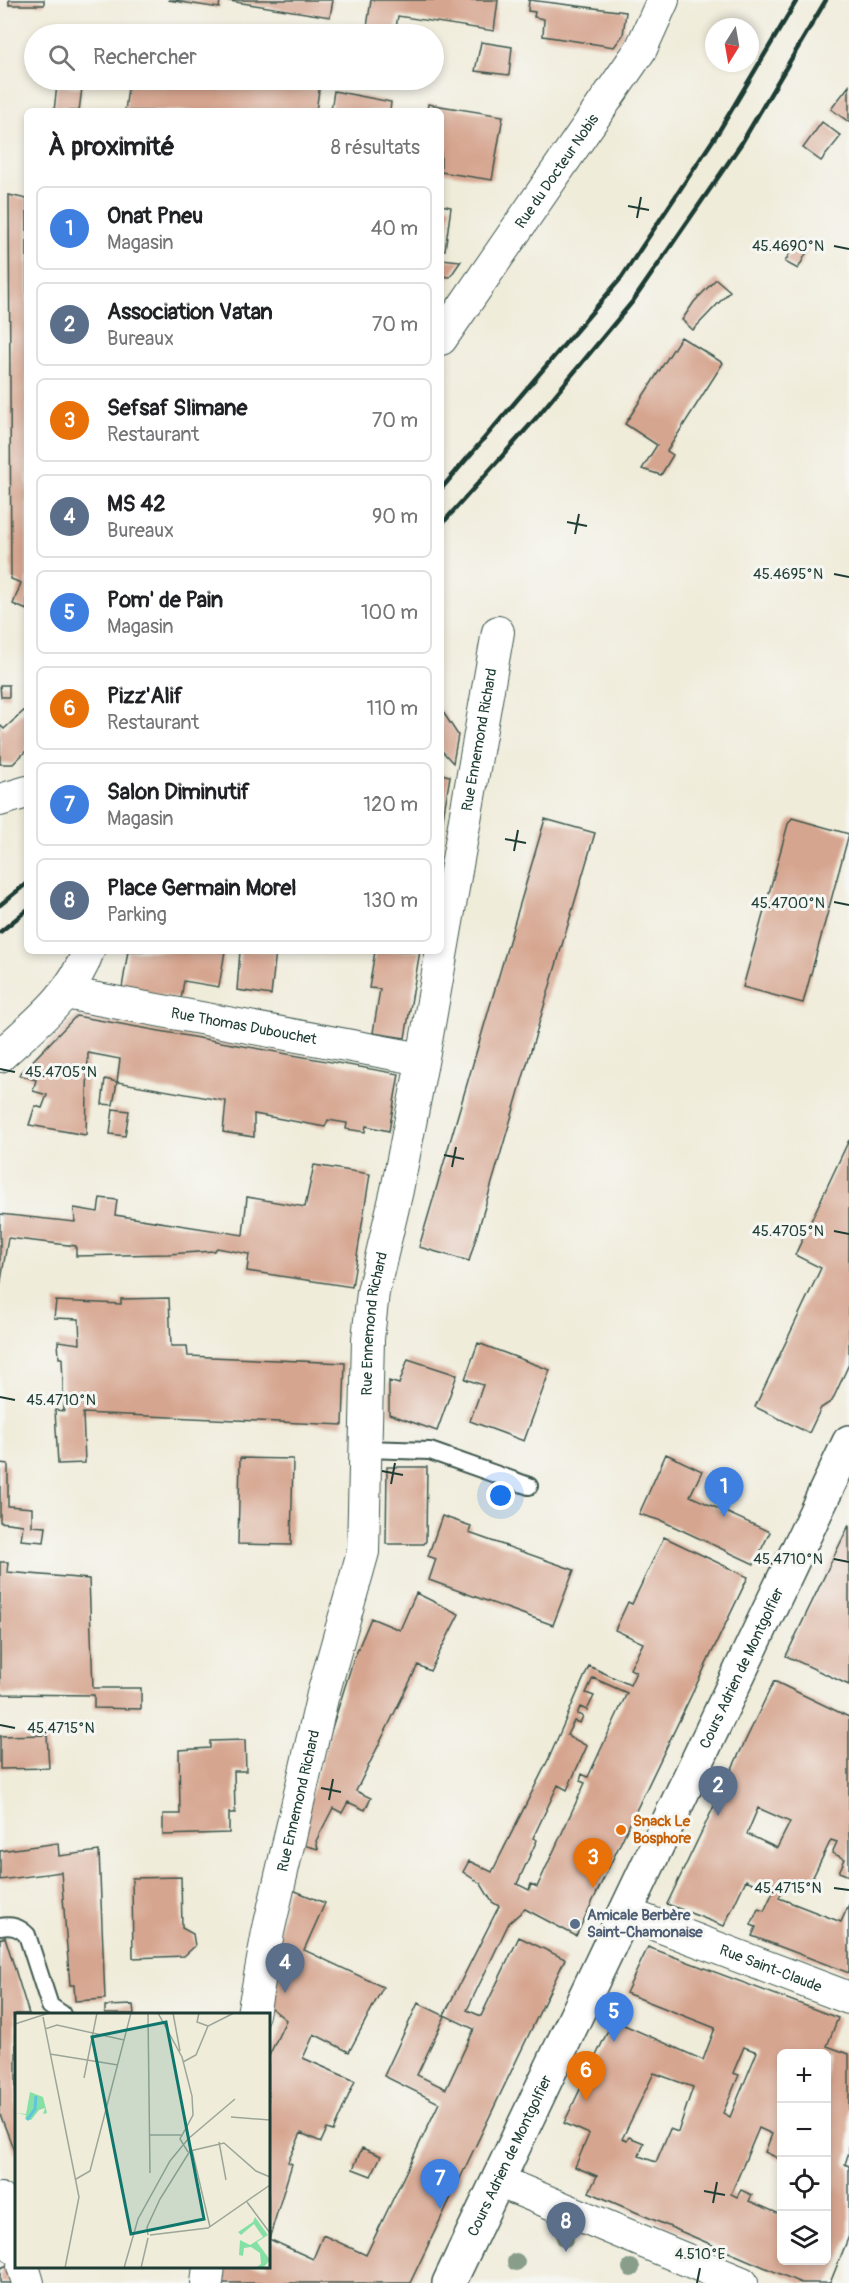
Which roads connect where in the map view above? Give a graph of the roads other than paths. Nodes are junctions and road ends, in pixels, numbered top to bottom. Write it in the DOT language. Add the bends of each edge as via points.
graph roads {
  1 [pos="663,0"];
  2 [pos="444,335"];
  3 [pos="498,632"];
  4 [pos="24,793"];
  5 [pos="0,800"];
  6 [pos="444,935"];
  7 [pos="87,954"];
  8 [pos="441,954"];
  9 [pos="65,993"];
  10 [pos="0,1056"];
  11 [pos="422,1059"];
  12 [pos="849,1442"];
  13 [pos="365,1449"];
  14 [pos="529,1486"];
  15 [pos="625,1912"];
  16 [pos="0,1927"];
  17 [pos="849,1998"];
  18 [pos="60,2013"];
  19 [pos="253,2013"];
  20 [pos="498,2181"];
  21 [pos="0,2199"];
  22 [pos="15,2245"];
  23 [pos="24,2268"];
  24 [pos="209,2268"];
  25 [pos="28,2283"];
  26 [pos="207,2283"];
  27 [pos="449,2283"];
  28 [pos="742,2283"];
  1 -- 2 [label="street, Rue du Docteur Nobis" via="648,38"];
  3 -- 6 [label="street, Rue Ennemond Richard"];
  4 -- 5 [label="street"];
  7 -- 9 [label="street"];
  8 -- 11 [label="street, Rue Ennemond Richard"];
  9 -- 10 [label="street"];
  9 -- 11 [label="street, Rue Thomas Dubouchet"];
  11 -- 13 [label="street, Rue Ennemond Richard" via="373,1292"];
  12 -- 15 [label="main road, Cours Adrien de Montgolfier"];
  13 -- 14 [label="lane" via="430,1451"];
  13 -- 19 [label="street, Rue Ennemond Richard" via="361,1563 323,1694"];
  15 -- 17 [label="street, Rue Saint-Claude"];
  15 -- 20 [label="main road, Cours Adrien de Montgolfier"];
  16 -- 18 [label="lane" via="10,1926 27,1935 50,2006"];
  20 -- 27 [label="main road, Cours Adrien de Montgolfier"];
  20 -- 28 [label="street"];
  21 -- 22 [label="street"];
  23 -- 25 [label="street"];
  24 -- 26 [label="street"];
}
